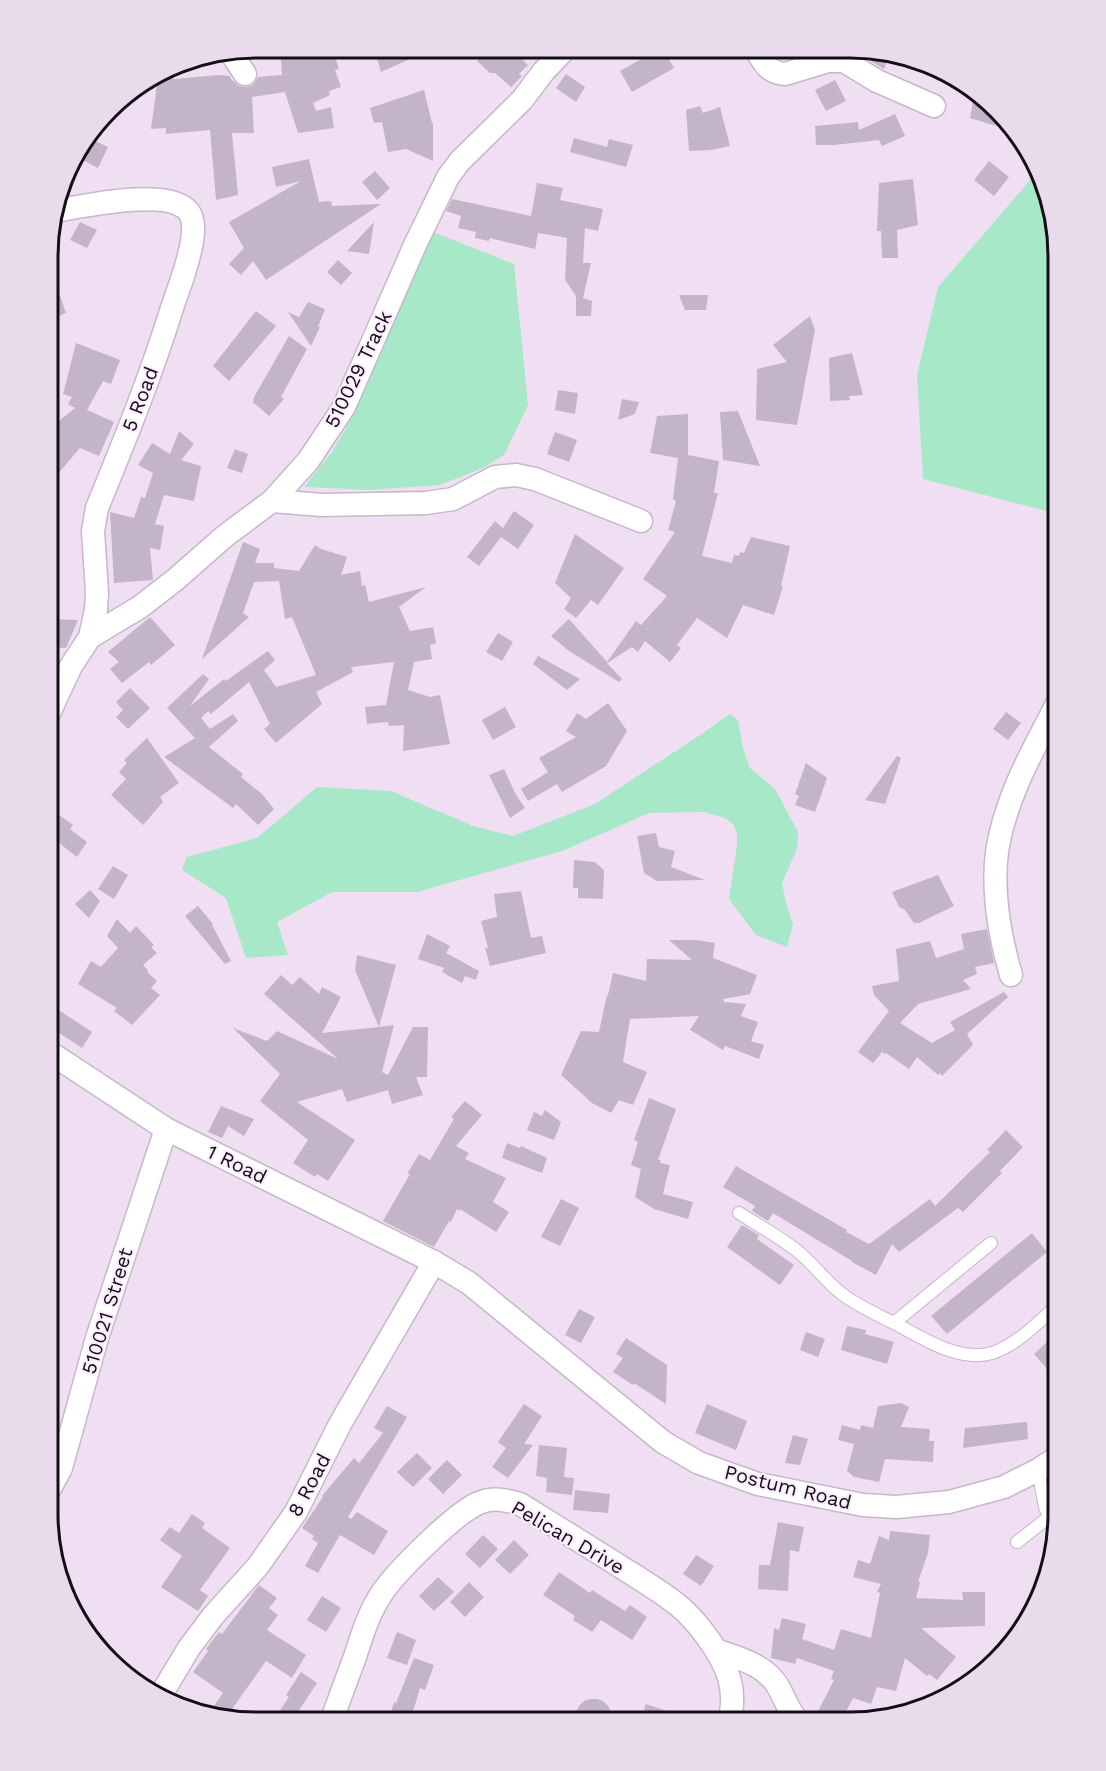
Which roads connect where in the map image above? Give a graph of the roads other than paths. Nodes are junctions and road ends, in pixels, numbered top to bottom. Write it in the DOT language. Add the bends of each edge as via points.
graph roads {
  1 [pos="556,58"];
  2 [pos="760,58"];
  3 [pos="235,60"];
  4 [pos="245,74"];
  5 [pos="934,106"];
  6 [pos="64,209"];
  7 [pos="272,501"];
  8 [pos="641,521"];
  9 [pos="90,637"];
  10 [pos="58,694"];
  11 [pos="1048,722"];
  12 [pos="1011,975"];
  13 [pos="58,1058"];
  14 [pos="166,1129"];
  15 [pos="739,1213"];
  16 [pos="990,1243"];
  17 [pos="434,1262"];
  18 [pos="1047,1314"];
  19 [pos="894,1323"];
  20 [pos="1047,1464"];
  21 [pos="1038,1470"];
  22 [pos="58,1474"];
  23 [pos="1047,1512"];
  24 [pos="1047,1519"];
  25 [pos="1017,1542"];
  26 [pos="718,1651"];
  27 [pos="164,1689"];
  28 [pos="335,1712"];
  29 [pos="732,1712"];
  30 [pos="789,1712"];
  1 -- 7 [label="street, 510029 Track" via="448,177 344,407 308,461"];
  2 -- 5 [label="street" via="778,74 844,61 877,81"];
  3 -- 4 [label="street"];
  6 -- 9 [label="street, 5 Road" via="152,199 177,203 188,210 192,224 189,255 162,339 98,508 93,531 96,610"];
  7 -- 8 [label="street" via="322,506 426,503 453,499 495,477 516,475"];
  7 -- 9 [label="street, 510029 Track" via="140,608"];
  9 -- 10 [label="street, 5 Road"];
  11 -- 12 [label="street" via="1015,787 997,852 1002,945"];
  13 -- 14 [label="street, 1 Road"];
  14 -- 17 [label="street, 1 Road"];
  14 -- 22 [label="street, 510021 Street"];
  15 -- 19 [label="lane" via="797,1250 842,1294"];
  16 -- 19 [label="lane"];
  17 -- 21 [label="street, Postum Road" via="469,1283 663,1442 699,1463 758,1484 863,1505 896,1507 949,1502 1004,1487"];
  17 -- 27 [label="street, 8 Road" via="340,1424 296,1512 258,1566 201,1632"];
  18 -- 19 [label="lane" via="1015,1340 982,1354 933,1345"];
  20 -- 21 [label="street, Postum Road"];
  21 -- 23 [label="lane"];
  24 -- 25 [label="lane"];
  26 -- 28 [label="street, Pelican Drive" via="681,1607 650,1585 520,1504 490,1499 477,1503 431,1540 382,1593 367,1622"];
  26 -- 29 [label="street, Pelican Drive" via="727,1669"];
  26 -- 30 [label="street" via="747,1660 765,1671 779,1687"];
}
